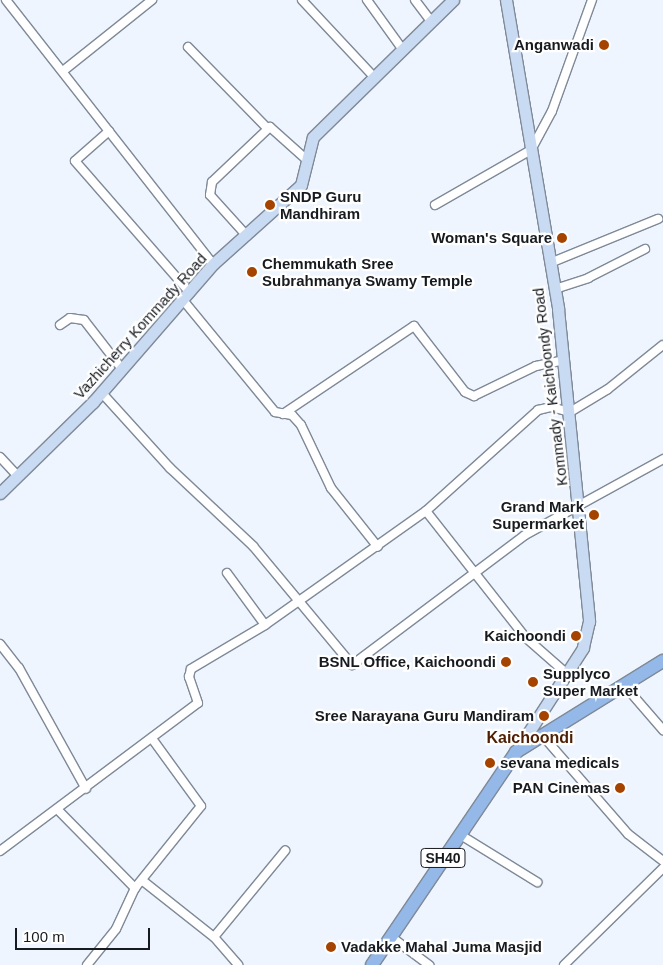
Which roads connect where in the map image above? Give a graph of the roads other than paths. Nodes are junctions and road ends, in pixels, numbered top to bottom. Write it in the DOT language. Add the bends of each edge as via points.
graph roads {
  1 [pos="6,0"];
  2 [pos="152,0"];
  3 [pos="302,0"];
  4 [pos="367,0"];
  5 [pos="414,0"];
  6 [pos="453,0"];
  7 [pos="506,0"];
  8 [pos="592,0"];
  9 [pos="431,21"];
  10 [pos="188,47"];
  11 [pos="403,50"];
  12 [pos="63,71"];
  13 [pos="375,78"];
  14 [pos="267,128"];
  15 [pos="109,131"];
  16 [pos="530,150"];
  17 [pos="308,161"];
  18 [pos="435,205"];
  19 [pos="658,219"];
  20 [pos="247,236"];
  21 [pos="645,249"];
  22 [pos="550,263"];
  23 [pos="213,264"];
  24 [pos="555,289"];
  25 [pos="186,297"];
  26 [pos="60,325"];
  27 [pos="663,345"];
  28 [pos="564,360"];
  29 [pos="122,369"];
  30 [pos="101,392"];
  31 [pos="570,412"];
  32 [pos="283,414"];
  33 [pos="0,457"];
  34 [pos="663,459"];
  35 [pos="18,476"];
  36 [pos="0,494"];
  37 [pos="579,508"];
  38 [pos="426,511"];
  39 [pos="378,547"];
  40 [pos="227,573"];
  41 [pos="478,574"];
  42 [pos="299,601"];
  43 [pos="265,625"];
  44 [pos="0,644"];
  45 [pos="663,661"];
  46 [pos="566,673"];
  47 [pos="624,685"];
  48 [pos="663,730"];
  49 [pos="542,735"];
  50 [pos="153,740"];
  51 [pos="516,752"];
  52 [pos="86,789"];
  53 [pos="58,810"];
  54 [pos="460,834"];
  55 [pos="0,852"];
  56 [pos="286,852"];
  57 [pos="662,860"];
  58 [pos="663,868"];
  59 [pos="143,881"];
  60 [pos="536,882"];
  61 [pos="135,888"];
  62 [pos="390,936"];
  63 [pos="214,937"];
  64 [pos="375,964"];
  65 [pos="87,965"];
  66 [pos="238,965"];
  67 [pos="429,965"];
  68 [pos="564,965"];
  1 -- 12 [label="street"];
  2 -- 12 [label="street"];
  3 -- 13 [label="street"];
  4 -- 11 [label="street"];
  5 -- 9 [label="street"];
  6 -- 9 [label="main road, Vazhicherry Kommady Road"];
  7 -- 16 [label="main road, Kommady - Kaichoondy Road"];
  8 -- 16 [label="street" via="552,111"];
  9 -- 11 [label="main road, Vazhicherry Kommady Road"];
  10 -- 14 [label="street"];
  11 -- 13 [label="main road, Vazhicherry Kommady Road"];
  12 -- 15 [label="street"];
  13 -- 17 [label="main road, Vazhicherry Kommady Road" via="314,138"];
  14 -- 17 [label="street" via="275,128"];
  14 -- 20 [label="street" via="208,188"];
  15 -- 23 [label="street"];
  15 -- 25 [label="street" via="75,161"];
  16 -- 18 [label="street"];
  16 -- 22 [label="main road, Kommady - Kaichoondy Road"];
  17 -- 20 [label="main road, Vazhicherry Kommady Road" via="301,184"];
  19 -- 22 [label="street"];
  20 -- 23 [label="main road, Vazhicherry Kommady Road"];
  21 -- 24 [label="street" via="588,278"];
  22 -- 24 [label="main road, Kommady - Kaichoondy Road"];
  23 -- 25 [label="main road, Vazhicherry Kommady Road"];
  24 -- 28 [label="main road, Kommady - Kaichoondy Road"];
  25 -- 29 [label="main road, Vazhicherry Kommady Road"];
  25 -- 32 [label="street" via="247,380 275,412"];
  26 -- 29 [label="street" via="70,318 84,320"];
  27 -- 31 [label="street" via="608,389"];
  28 -- 31 [label="main road, Kommady - Kaichoondy Road"];
  28 -- 32 [label="street" via="536,366 474,396 465,392 414,326"];
  29 -- 30 [label="main road, Vazhicherry Kommady Road"];
  30 -- 35 [label="main road, Vazhicherry Kommady Road"];
  30 -- 42 [label="street" via="170,468 253,546"];
  31 -- 37 [label="main road, Kommady - Kaichoondy Road"];
  31 -- 38 [label="street" via="551,407 538,410"];
  32 -- 39 [label="street" via="301,425 331,488"];
  33 -- 35 [label="street"];
  34 -- 37 [label="street"];
  35 -- 36 [label="main road, Vazhicherry Kommady Road"];
  37 -- 41 [label="street" via="525,534"];
  37 -- 46 [label="main road, Kommady - Kaichoondy Road" via="588,633"];
  38 -- 39 [label="street"];
  38 -- 41 [label="street"];
  39 -- 42 [label="street"];
  40 -- 43 [label="street"];
  41 -- 42 [label="street" via="352,665"];
  41 -- 46 [label="street" via="525,637"];
  42 -- 43 [label="street"];
  43 -- 50 [label="street" via="191,669 189,677 198,703"];
  44 -- 52 [label="street" via="19,668"];
  45 -- 47 [label="main road, SH40"];
  46 -- 51 [label="main road, Kommady - Kaichoondy Road"];
  47 -- 48 [label="street"];
  47 -- 49 [label="main road, SH40"];
  49 -- 51 [label="main road, SH40"];
  49 -- 57 [label="street" via="628,834"];
  50 -- 52 [label="street"];
  50 -- 59 [label="street" via="201,806"];
  51 -- 54 [label="main road, SH40"];
  52 -- 53 [label="street"];
  53 -- 55 [label="street"];
  53 -- 61 [label="street"];
  54 -- 60 [label="street"];
  54 -- 62 [label="main road, SH40"];
  56 -- 63 [label="street"];
  58 -- 68 [label="street"];
  59 -- 61 [label="street"];
  59 -- 63 [label="street"];
  61 -- 65 [label="street" via="112,936"];
  62 -- 64 [label="main road, SH40"];
  62 -- 67 [label="street"];
  63 -- 66 [label="street"];
}
